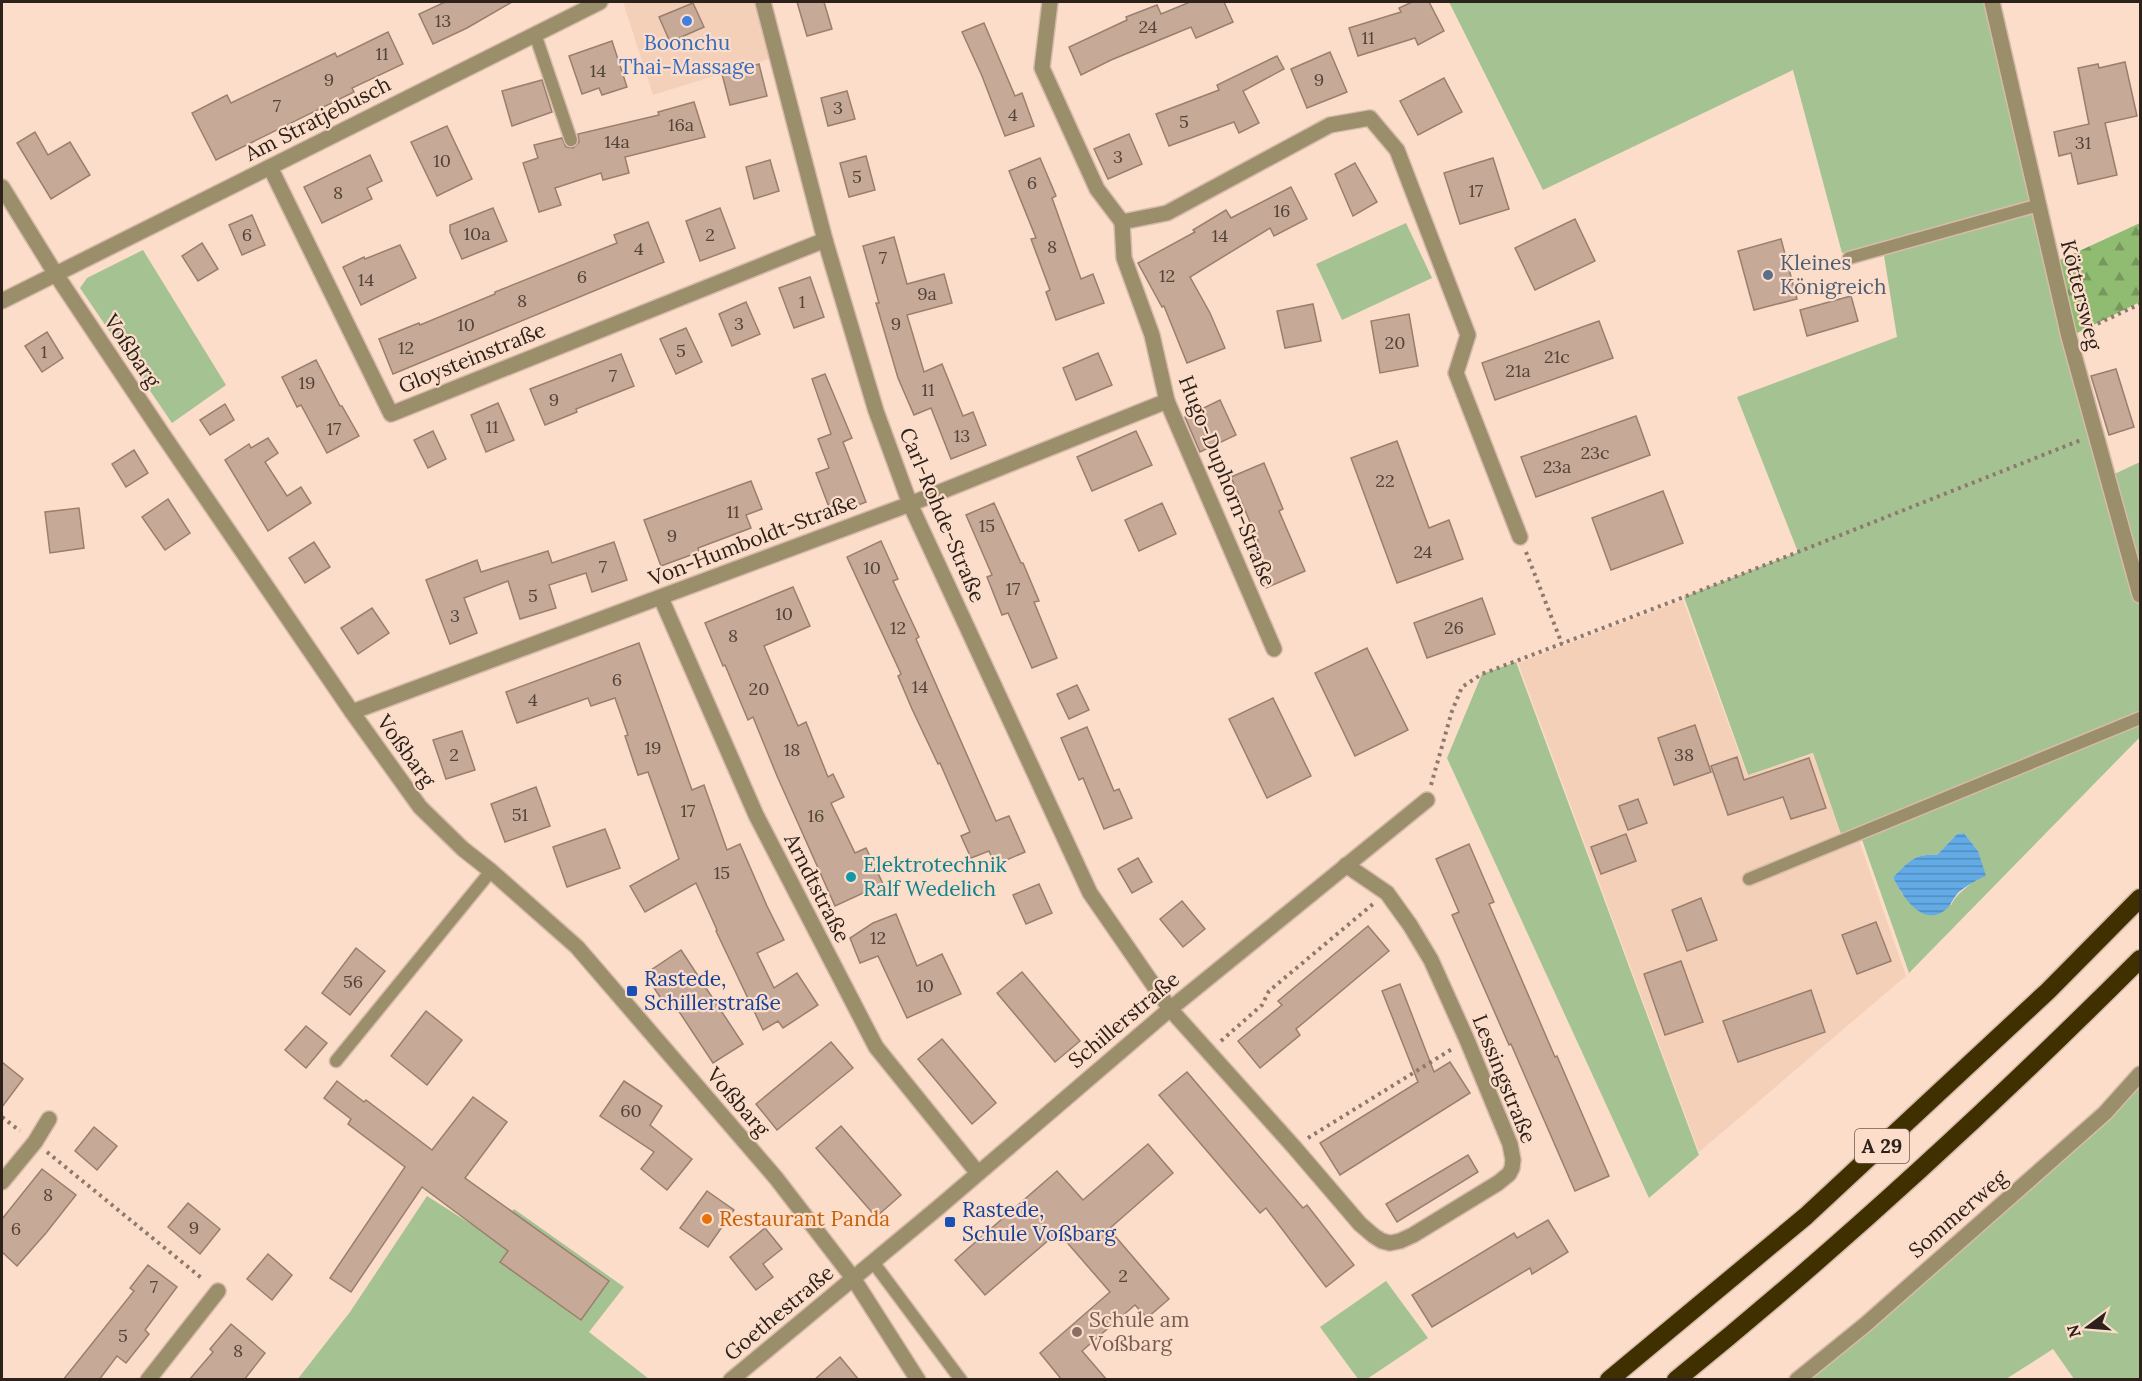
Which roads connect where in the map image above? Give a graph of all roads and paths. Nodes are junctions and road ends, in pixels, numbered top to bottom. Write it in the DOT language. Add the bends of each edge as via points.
graph roads {
  1 [pos="600,2"];
  2 [pos="763,2"];
  3 [pos="1050,2"];
  4 [pos="1992,2"];
  5 [pos="535,34"];
  6 [pos="571,140"];
  7 [pos="270,166"];
  8 [pos="2,187"];
  9 [pos="2039,206"];
  10 [pos="1122,222"];
  11 [pos="825,240"];
  12 [pos="1848,258"];
  13 [pos="55,273"];
  14 [pos="2,301"];
  15 [pos="2140,304"];
  16 [pos="2069,337"];
  17 [pos="1167,401"];
  18 [pos="2095,434"];
  19 [pos="909,504"];
  20 [pos="1520,537"];
  21 [pos="2140,595"];
  22 [pos="661,598"];
  23 [pos="1562,644"];
  24 [pos="1274,649"];
  25 [pos="352,712"];
  26 [pos="2140,718"];
  27 [pos="1426,800"];
  28 [pos="1346,865"];
  29 [pos="492,871"];
  30 [pos="1749,879"];
  31 [pos="1387,893"];
  32 [pos="2140,898"];
  33 [pos="2140,958"];
  34 [pos="1170,1009"];
  35 [pos="1467,1040"];
  36 [pos="1209,1051"];
  37 [pos="336,1061"];
  38 [pos="2140,1074"];
  39 [pos="2,1117"];
  40 [pos="49,1119"];
  41 [pos="35,1142"];
  42 [pos="1294,1147"];
  43 [pos="977,1172"];
  44 [pos="2,1182"];
  45 [pos="873,1262"];
  46 [pos="854,1278"];
  47 [pos="218,1291"];
  48 [pos="147,1380"];
  49 [pos="731,1380"];
  50 [pos="918,1380"];
  51 [pos="961,1380"];
  52 [pos="1609,1380"];
  53 [pos="1676,1380"];
  54 [pos="1797,1380"];
  1 -- 5 [label="street, Am Stratjebusch"];
  2 -- 11 [label="street, Carl-Rohde-Straße"];
  3 -- 10 [label="street" via="1042,68 1096,189"];
  4 -- 9 [label="street, Köttersweg"];
  5 -- 6 [label="lane"];
  5 -- 7 [label="street, Am Stratjebusch"];
  7 -- 11 [label="street, Gloysteinstraße" via="391,414"];
  7 -- 13 [label="street, Am Stratjebusch"];
  8 -- 13 [label="street, Voßbarg"];
  9 -- 12 [label="lane"];
  9 -- 16 [label="street, Köttersweg"];
  10 -- 17 [label="street, Hugo-Duphorn-Straße" via="1124,258 1152,334"];
  10 -- 20 [label="street" via="1167,213 1330,125 1370,118 1397,150 1468,335 1456,373"];
  11 -- 19 [label="street, Carl-Rohde-Straße" via="876,411"];
  13 -- 14 [label="street, Am Stratjebusch"];
  13 -- 25 [label="street, Voßbarg"];
  15 -- 16 [label="path"];
  16 -- 18 [label="street, Köttersweg"];
  17 -- 19 [label="street, Von-Humboldt-Straße"];
  17 -- 24 [label="street, Hugo-Duphorn-Straße"];
  18 -- 21 [label="street, Köttersweg"];
  18 -- 23 [label="path"];
  19 -- 22 [label="street, Von-Humboldt-Straße"];
  19 -- 34 [label="street, Carl-Rohde-Straße" via="1090,893"];
  20 -- 23 [label="path"];
  22 -- 25 [label="street, Von-Humboldt-Straße"];
  22 -- 43 [label="street, Arndtstraße" via="756,815 876,1047"];
  23 -- 27 [label="path" via="1482,674 1462,687"];
  25 -- 29 [label="street, Voßbarg" via="420,807"];
  26 -- 30 [label="lane"];
  27 -- 28 [label="street, Schillerstraße"];
  28 -- 31 [label="street, Lessingstraße"];
  28 -- 34 [label="street, Schillerstraße"];
  29 -- 37 [label="lane"];
  29 -- 46 [label="street, Voßbarg" via="577,947 776,1178"];
  31 -- 35 [label="street, Lessingstraße" via="1431,960"];
  31 -- 36 [label="path" via="1269,991 1262,1005"];
  32 -- 52 [label="highway, A 29" via="2048,991 1806,1216"];
  33 -- 53 [label="highway, A 29" via="2074,1026 1942,1149 1833,1248"];
  34 -- 36 [label="street, Lessingstraße"];
  34 -- 43 [label="street, Schillerstraße"];
  35 -- 42 [label="path"];
  35 -- 42 [label="street, Lessingstraße" via="1510,1143 1512,1168 1498,1183 1413,1235 1390,1243 1360,1224"];
  36 -- 42 [label="street, Lessingstraße"];
  38 -- 54 [label="street, Sommerweg" via="2105,1113"];
  39 -- 41 [label="path"];
  40 -- 41 [label="street"];
  41 -- 44 [label="street"];
  41 -- 47 [label="path"];
  43 -- 45 [label="street, Schillerstraße"];
  45 -- 46 [label="street, Schillerstraße"];
  45 -- 51 [label="lane"];
  46 -- 49 [label="street, Goethestraße"];
  46 -- 50 [label="street, Voßbarg"];
  47 -- 48 [label="street"];
}
